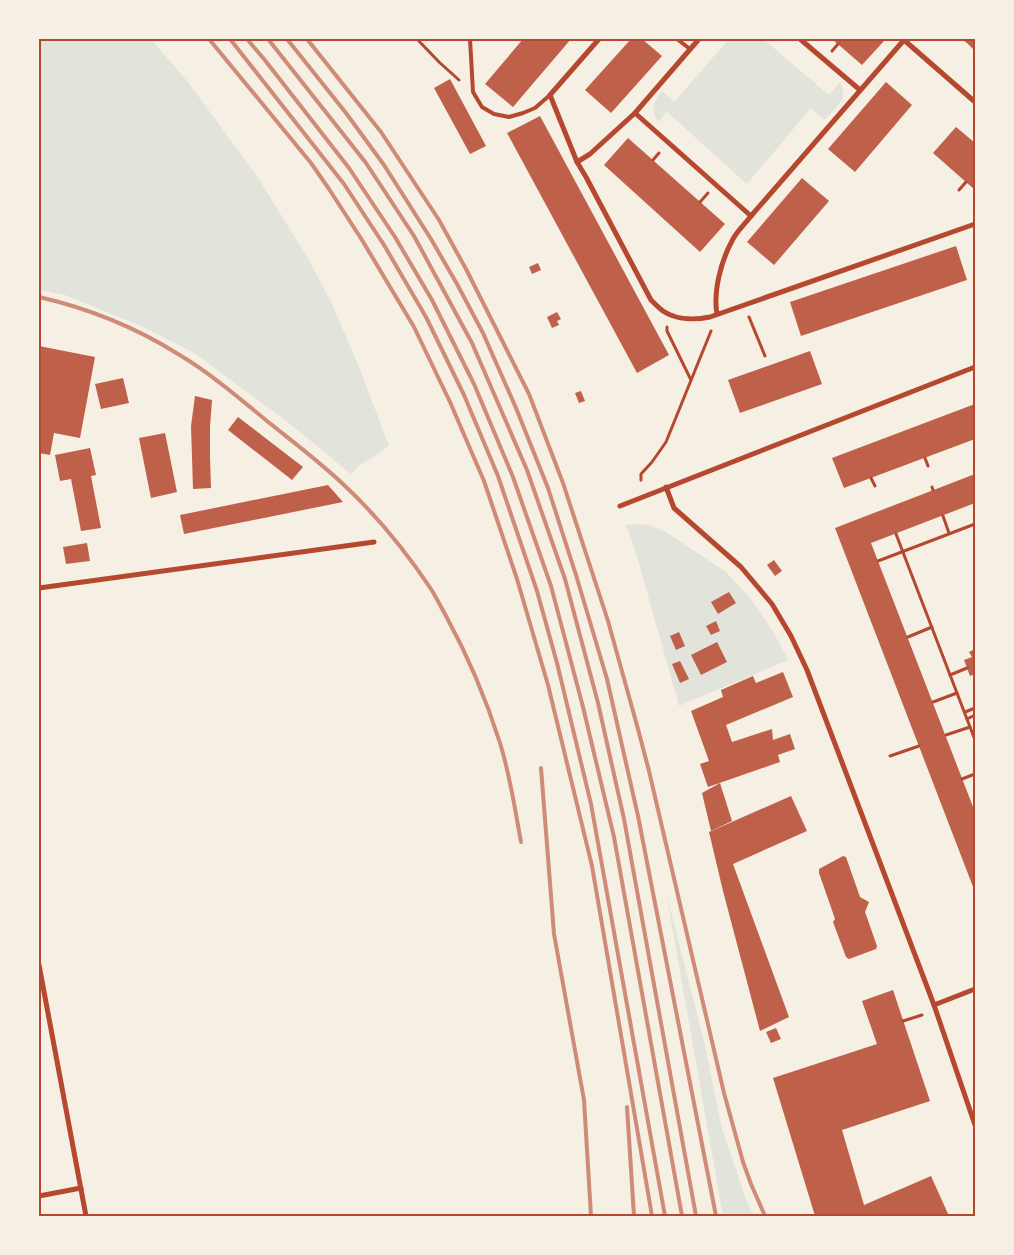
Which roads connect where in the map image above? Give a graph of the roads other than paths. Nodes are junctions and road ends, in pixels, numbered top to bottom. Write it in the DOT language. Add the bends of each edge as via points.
graph roads {
  1 [pos="470,39"];
  2 [pos="599,39"];
  3 [pos="677,39"];
  4 [pos="699,39"];
  5 [pos="800,39"];
  6 [pos="904,39"];
  7 [pos="690,49"];
  8 [pos="860,90"];
  9 [pos="550,95"];
  10 [pos="975,102"];
  11 [pos="635,113"];
  12 [pos="578,162"];
  13 [pos="751,216"];
  14 [pos="975,224"];
  15 [pos="717,314"];
  16 [pos="975,367"];
  17 [pos="666,487"];
  18 [pos="620,506"];
  19 [pos="374,542"];
  20 [pos="39,588"];
  21 [pos="39,965"];
  22 [pos="975,989"];
  23 [pos="934,1005"];
  24 [pos="975,1124"];
  25 [pos="81,1188"];
  26 [pos="39,1196"];
  27 [pos="86,1216"];
  1 -- 9 [label="lane" via="473,92 482,107 509,117 535,108"];
  2 -- 9 [label="street"];
  3 -- 7 [label="lane"];
  4 -- 7 [label="street"];
  5 -- 8 [label="street"];
  6 -- 8 [label="street"];
  6 -- 10 [label="street"];
  7 -- 11 [label="street"];
  8 -- 13 [label="street"];
  9 -- 12 [label="street"];
  11 -- 12 [label="street"];
  11 -- 13 [label="street"];
  12 -- 15 [label="street" via="651,300 664,312 683,318 697,319"];
  13 -- 15 [label="street" via="732,240 722,264 716,291"];
  14 -- 15 [label="street"];
  16 -- 17 [label="street"];
  17 -- 18 [label="street"];
  17 -- 23 [label="street" via="674,508 741,567 772,604 791,636 807,670"];
  19 -- 20 [label="street"];
  21 -- 25 [label="street"];
  22 -- 23 [label="street"];
  23 -- 24 [label="street"];
  25 -- 26 [label="street"];
  25 -- 27 [label="street"];
}
